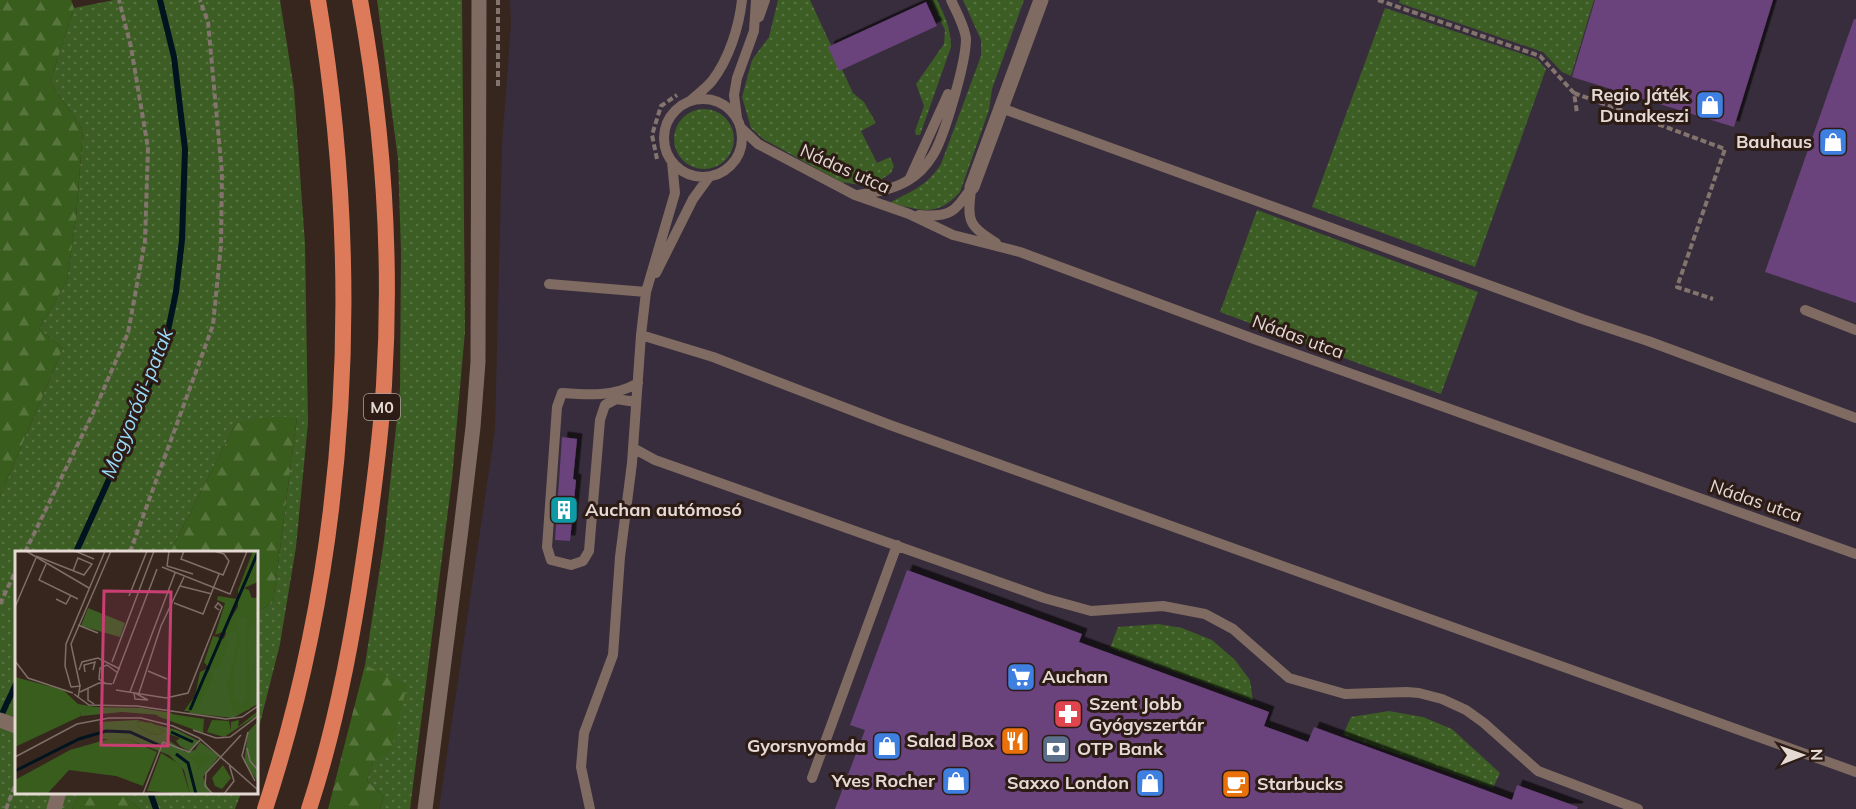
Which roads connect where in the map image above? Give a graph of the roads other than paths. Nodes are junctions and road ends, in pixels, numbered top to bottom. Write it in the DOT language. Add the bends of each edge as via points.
graph roads {
  1 [pos="318,0"];
  2 [pos="360,0"];
  3 [pos="479,0"];
  4 [pos="742,0"];
  5 [pos="756,0"];
  6 [pos="765,0"];
  7 [pos="951,0"];
  8 [pos="1041,0"];
  9 [pos="754,31"];
  10 [pos="690,101"];
  11 [pos="1001,108"];
  12 [pos="739,123"];
  13 [pos="672,162"];
  14 [pos="709,177"];
  15 [pos="972,187"];
  16 [pos="855,195"];
  17 [pos="909,214"];
  18 [pos="1001,247"];
  19 [pos="549,284"];
  20 [pos="646,292"];
  21 [pos="1805,310"];
  22 [pos="1856,330"];
  23 [pos="641,335"];
  24 [pos="638,383"];
  25 [pos="636,402"];
  26 [pos="1856,418"];
  27 [pos="633,448"];
  28 [pos="897,545"];
  29 [pos="1856,554"];
  30 [pos="0,720"];
  31 [pos="15,726"];
  32 [pos="1856,772"];
  33 [pos="813,778"];
  34 [pos="58,794"];
  35 [pos="54,809"];
  36 [pos="265,809"];
  37 [pos="309,809"];
  38 [pos="425,809"];
  39 [pos="590,809"];
  40 [pos="1638,809"];
  1 -- 36 [label="highway, M0" via="332,93 343,243 344,333 339,420 317,598 305,661"];
  2 -- 37 [label="highway, M0" via="373,71 381,161 384,384 377,468 347,664"];
  3 -- 38 [label="street" via="478,362 464,506"];
  4 -- 10 [label="lane" via="740,20 728,51 712,81"];
  5 -- 9 [label="lane"];
  6 -- 9 [label="lane"];
  7 -- 16 [label="lane" via="966,36 965,59 934,154 908,181 886,190"];
  8 -- 11 [label="street"];
  9 -- 12 [label="lane" via="734,95"];
  10 -- 12 [label="lane" via="719,102"];
  10 -- 13 [label="lane" via="675,110 666,124 664,141"];
  11 -- 15 [label="street"];
  11 -- 26 [label="lane"];
  12 -- 14 [label="lane" via="742,147 736,159 728,170"];
  12 -- 16 [label="lane, Nádas utca" via="758,144"];
  13 -- 14 [label="lane" via="689,175"];
  13 -- 20 [label="lane" via="675,193"];
  14 -- 20 [label="lane" via="693,199"];
  15 -- 17 [label="lane" via="950,212 938,217"];
  15 -- 18 [label="lane" via="970,220"];
  16 -- 17 [label="lane, Nádas utca"];
  17 -- 18 [label="lane, Nádas utca" via="953,235"];
  18 -- 29 [label="lane, Nádas utca"];
  19 -- 20 [label="lane"];
  20 -- 23 [label="lane"];
  21 -- 22 [label="lane"];
  23 -- 24 [label="lane"];
  23 -- 32 [label="lane" via="713,357 890,425"];
  24 -- 25 [label="lane"];
  24 -- 25 [label="lane" via="626,390 599,395 562,393 557,407 547,547 551,560 571,565 583,561 589,552 600,420 605,405 616,399"];
  25 -- 27 [label="lane"];
  27 -- 28 [label="lane" via="655,460"];
  27 -- 39 [label="lane" via="613,655 584,733 581,767"];
  28 -- 33 [label="lane"];
  28 -- 40 [label="lane" via="1044,598 1091,610 1163,606 1205,614 1233,629 1289,678 1345,693 1406,692 1442,699 1466,710 1538,771"];
  30 -- 31 [label="street"];
  34 -- 35 [label="street"];
}
